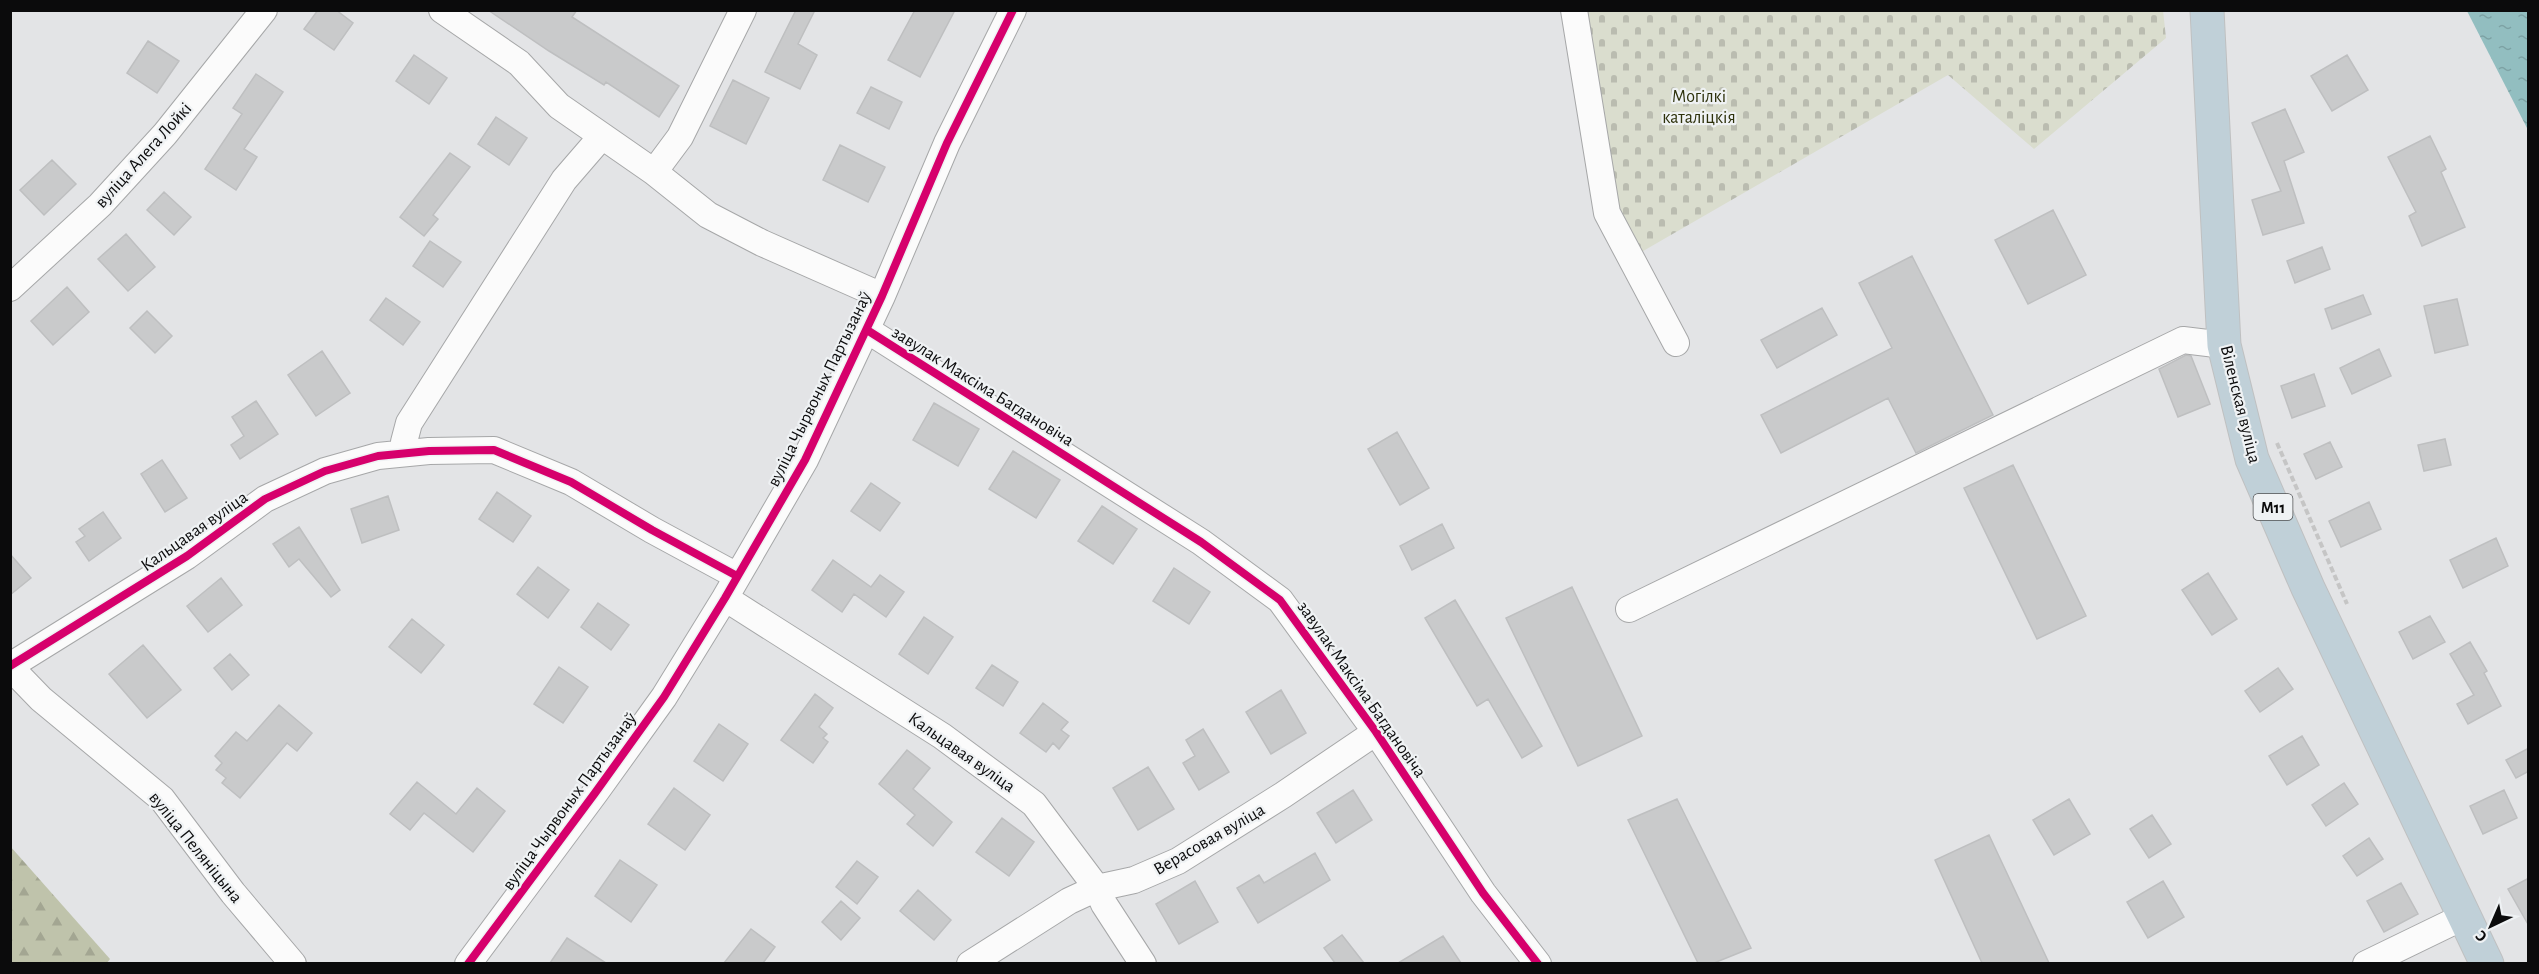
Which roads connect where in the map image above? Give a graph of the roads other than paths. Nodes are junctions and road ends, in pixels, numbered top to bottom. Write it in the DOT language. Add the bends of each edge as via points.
graph roads {
  1 [pos="264,10"];
  2 [pos="442,10"];
  3 [pos="743,10"];
  4 [pos="1013,10"];
  5 [pos="1574,10"];
  6 [pos="2207,10"];
  7 [pos="602,136"];
  8 [pos="654,172"];
  9 [pos="10,288"];
  10 [pos="882,296"];
  11 [pos="867,330"];
  12 [pos="1676,343"];
  13 [pos="2224,345"];
  14 [pos="405,453"];
  15 [pos="731,587"];
  16 [pos="1629,609"];
  17 [pos="10,667"];
  18 [pos="1376,732"];
  19 [pos="1097,888"];
  20 [pos="2465,916"];
  21 [pos="292,963"];
  22 [pos="468,963"];
  23 [pos="970,963"];
  24 [pos="1143,963"];
  25 [pos="1538,963"];
  26 [pos="2366,963"];
  27 [pos="2487,963"];
  1 -- 9 [label="street, вуліца Алега Лойкі" via="165,134 100,205"];
  2 -- 7 [label="street" via="519,63 559,106"];
  3 -- 8 [label="street" via="680,137"];
  4 -- 10 [label="street, вуліца Чырвоных Партызанаў" via="947,143"];
  5 -- 12 [label="street" via="1607,213"];
  6 -- 13 [label="highway, Віленская вуліца / М11"];
  7 -- 8 [label="street"];
  7 -- 14 [label="street" via="564,180 420,405 409,423"];
  8 -- 10 [label="street" via="708,215"];
  10 -- 11 [label="street, вуліца Чырвоных Партызанаў"];
  11 -- 15 [label="street, вуліца Чырвоных Партызанаў" via="805,460"];
  11 -- 18 [label="street, завулак Максіма Багдановіча" via="1201,542 1280,600"];
  13 -- 16 [label="street" via="2183,340"];
  13 -- 20 [label="highway, Віленская вуліца / М11" via="2257,470 2308,588"];
  14 -- 15 [label="street, Кальцавая вуліца" via="494,450 571,482"];
  14 -- 17 [label="street, Кальцавая вуліца" via="378,456 326,471 265,499 188,556"];
  15 -- 19 [label="street, Кальцавая вуліца" via="1034,804"];
  15 -- 22 [label="street, вуліца Чырвоных Партызанаў" via="657,706"];
  17 -- 21 [label="street, вуліца Пеляніцына" via="41,699 162,799"];
  18 -- 19 [label="street, Верасовая вуліца" via="1178,861 1134,880"];
  18 -- 25 [label="street, завулак Максіма Багдановіча" via="1483,892"];
  19 -- 23 [label="street, Верасовая вуліца" via="1069,901"];
  19 -- 24 [label="street, Кальцавая вуліца"];
  20 -- 26 [label="street"];
  20 -- 27 [label="highway, Віленская вуліца / М11"];
}
